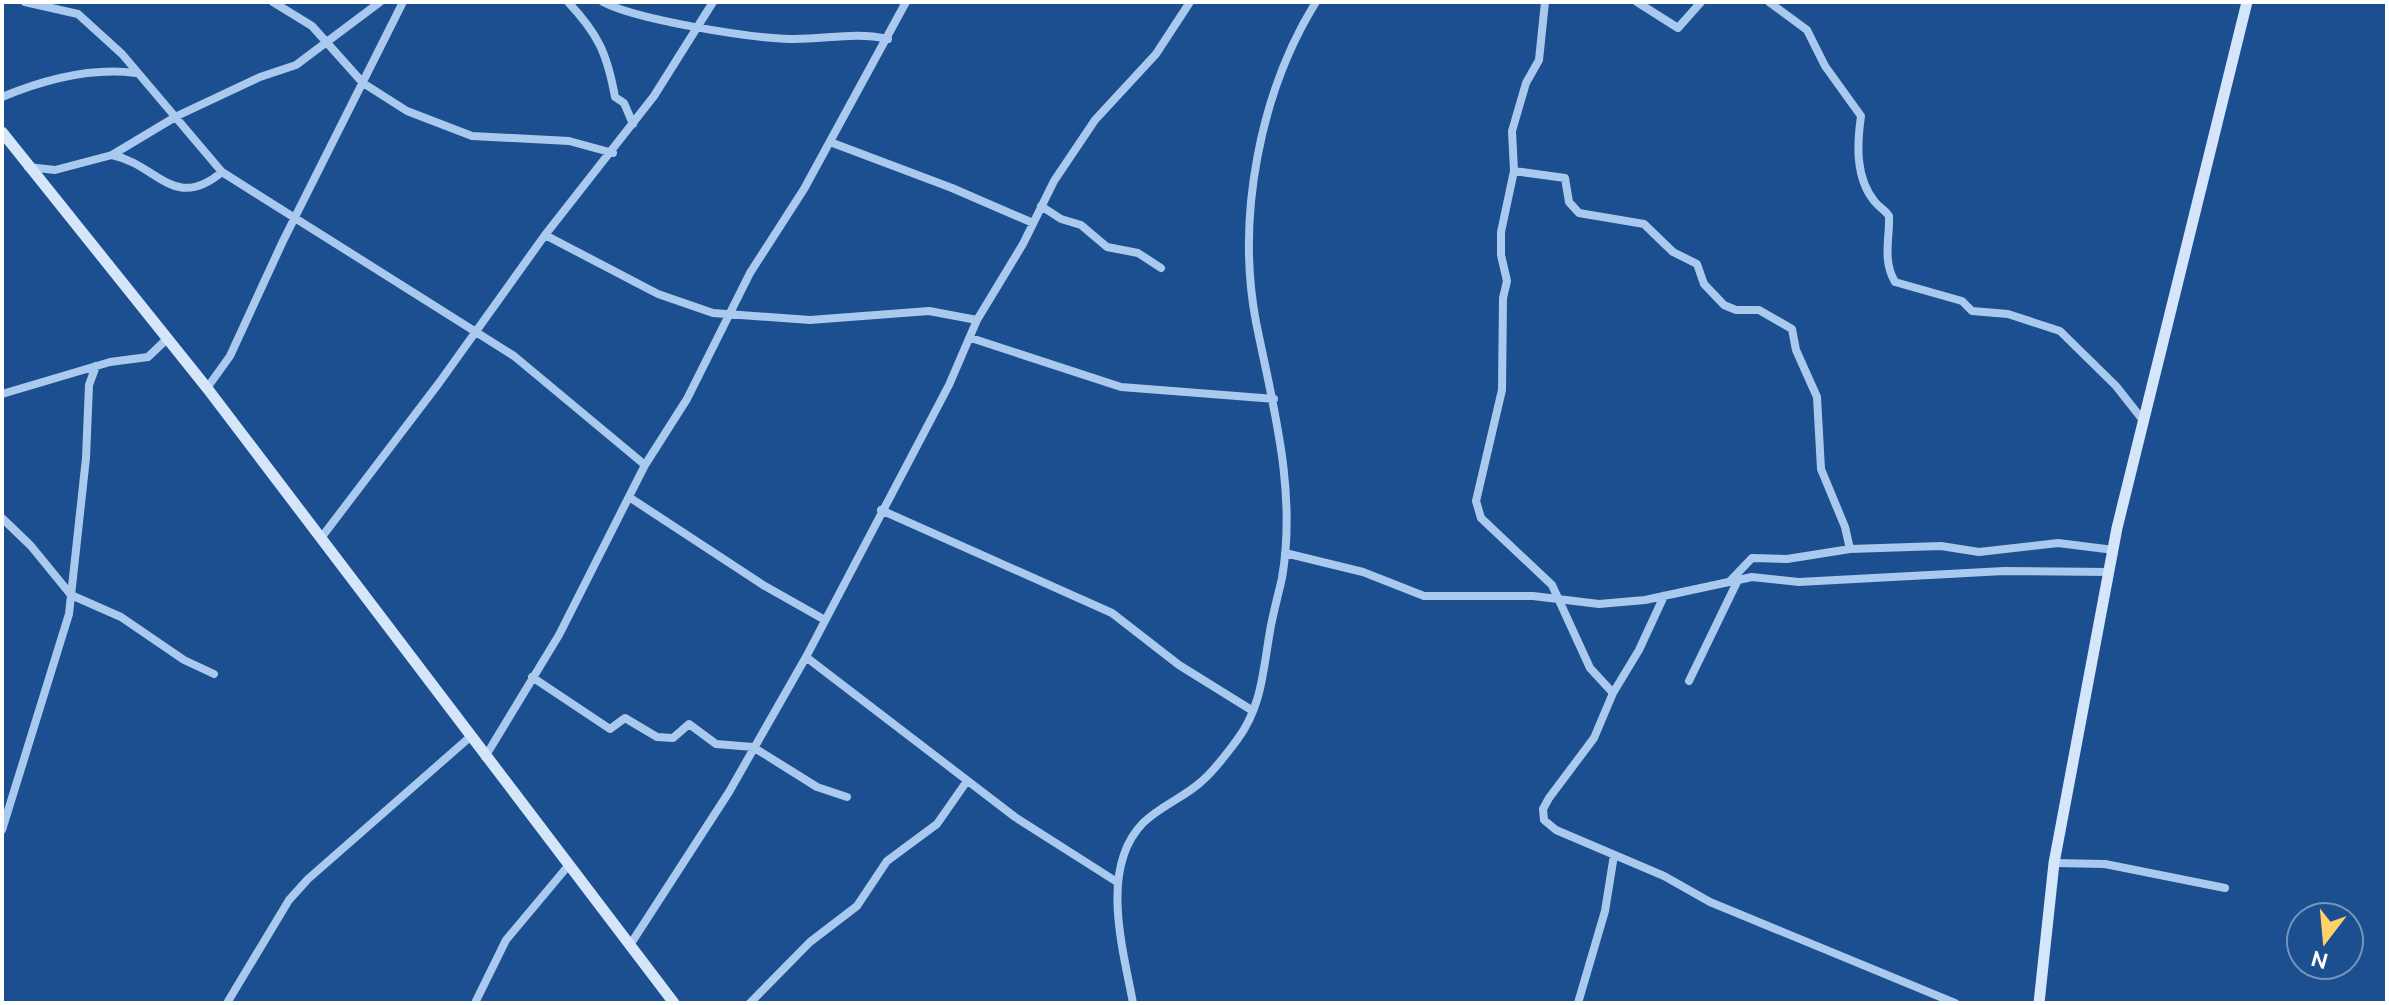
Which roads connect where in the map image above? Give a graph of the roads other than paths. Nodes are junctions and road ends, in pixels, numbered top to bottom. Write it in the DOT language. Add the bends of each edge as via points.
graph roads {
  1 [pos="25,2"];
  2 [pos="273,2"];
  3 [pos="380,2"];
  4 [pos="403,2"];
  5 [pos="568,2"];
  6 [pos="603,2"];
  7 [pos="713,2"];
  8 [pos="906,2"];
  9 [pos="1190,2"];
  10 [pos="1316,2"];
  11 [pos="1545,2"];
  12 [pos="1637,2"];
  13 [pos="1701,2"];
  14 [pos="1769,2"];
  15 [pos="2247,2"];
  16 [pos="62,5"];
  17 [pos="699,25"];
  18 [pos="888,39"];
  19 [pos="328,41"];
  20 [pos="136,73"];
  21 [pos="363,83"];
  22 [pos="2,97"];
  23 [pos="177,116"];
  24 [pos="633,124"];
  25 [pos="2,132"];
  26 [pos="830,142"];
  27 [pos="613,153"];
  28 [pos="112,155"];
  29 [pos="28,167"];
  30 [pos="1514,171"];
  31 [pos="222,172"];
  32 [pos="1041,206"];
  33 [pos="296,219"];
  34 [pos="1033,223"];
  35 [pos="545,235"];
  36 [pos="1161,268"];
  37 [pos="728,315"];
  38 [pos="977,320"];
  39 [pos="474,332"];
  40 [pos="168,338"];
  41 [pos="971,338"];
  42 [pos="96,366"];
  43 [pos="207,388"];
  44 [pos="2,394"];
  45 [pos="1274,399"];
  46 [pos="2142,419"];
  47 [pos="645,465"];
  48 [pos="629,497"];
  49 [pos="881,510"];
  50 [pos="2,518"];
  51 [pos="321,538"];
  52 [pos="1850,549"];
  53 [pos="2114,550"];
  54 [pos="1285,553"];
  55 [pos="2109,572"];
  56 [pos="1734,581"];
  57 [pos="71,595"];
  58 [pos="1664,596"];
  59 [pos="1561,600"];
  60 [pos="825,620"];
  61 [pos="806,657"];
  62 [pos="214,674"];
  63 [pos="532,677"];
  64 [pos="1689,681"];
  65 [pos="1613,693"];
  66 [pos="1253,711"];
  67 [pos="470,737"];
  68 [pos="753,747"];
  69 [pos="485,758"];
  70 [pos="967,781"];
  71 [pos="847,797"];
  72 [pos="2,830"];
  73 [pos="1614,855"];
  74 [pos="2054,863"];
  75 [pos="568,866"];
  76 [pos="1117,882"];
  77 [pos="2225,888"];
  78 [pos="630,945"];
  79 [pos="227,1003"];
  80 [pos="475,1003"];
  81 [pos="674,1003"];
  82 [pos="750,1003"];
  83 [pos="1133,1003"];
  84 [pos="1578,1003"];
  85 [pos="1955,1003"];
  86 [pos="2039,1003"];
  1 -- 16 [label="street"];
  2 -- 19 [label="street"];
  3 -- 19 [label="street"];
  4 -- 21 [label="street"];
  5 -- 24 [label="street" via="591,25 608,60 615,97 624,103"];
  6 -- 17 [label="street"];
  7 -- 17 [label="street"];
  8 -- 18 [label="street"];
  9 -- 32 [label="street" via="1156,54 1073,149"];
  10 -- 45 [label="street" via="1284,62 1250,196 1256,321"];
  11 -- 30 [label="street" via="1539,60 1512,131"];
  12 -- 13 [label="street" via="1678,28"];
  14 -- 46 [label="street" via="1807,30 1861,116 1859,165 1875,202 1889,216 1885,236 1895,282 1962,301 1972,311 2008,314 2060,331"];
  15 -- 46 [label="main road"];
  16 -- 20 [label="street" via="106,39"];
  17 -- 18 [label="street" via="790,39 860,34"];
  17 -- 24 [label="street"];
  18 -- 26 [label="street"];
  19 -- 21 [label="street"];
  19 -- 23 [label="street" via="296,65"];
  20 -- 22 [label="street" via="79,75"];
  20 -- 23 [label="street"];
  21 -- 27 [label="street" via="407,111 456,132 494,140 585,143"];
  21 -- 33 [label="street"];
  23 -- 28 [label="street"];
  23 -- 31 [label="street"];
  24 -- 27 [label="street"];
  25 -- 29 [label="main road"];
  26 -- 34 [label="street"];
  26 -- 37 [label="street"];
  27 -- 35 [label="street"];
  28 -- 29 [label="street" via="55,170"];
  28 -- 31 [label="street" via="183,188 200,188"];
  29 -- 40 [label="main road"];
  30 -- 52 [label="street" via="1565,178 1569,202 1579,213 1644,224 1673,252 1697,264 1704,284 1724,305 1759,310 1792,329 1817,397 1821,469"];
  30 -- 59 [label="street" via="1501,232 1507,281 1502,390 1476,501 1481,518 1541,572"];
  31 -- 33 [label="street"];
  32 -- 34 [label="street"];
  32 -- 36 [label="street" via="1081,225 1107,247 1138,253"];
  33 -- 39 [label="street"];
  33 -- 43 [label="street" via="230,356"];
  34 -- 38 [label="street"];
  35 -- 37 [label="street" via="658,294"];
  35 -- 39 [label="street"];
  37 -- 38 [label="street" via="810,320 929,311"];
  37 -- 47 [label="street" via="687,399"];
  38 -- 41 [label="street"];
  39 -- 47 [label="street" via="534,372"];
  39 -- 51 [label="street"];
  40 -- 42 [label="street" via="148,357"];
  40 -- 43 [label="main road"];
  41 -- 45 [label="street" via="1121,387"];
  41 -- 49 [label="street"];
  42 -- 44 [label="street"];
  42 -- 57 [label="street" via="89,385"];
  43 -- 51 [label="main road"];
  45 -- 54 [label="street" via="1283,458"];
  46 -- 53 [label="main road"];
  47 -- 48 [label="street"];
  48 -- 60 [label="street"];
  48 -- 63 [label="street"];
  49 -- 60 [label="street"];
  49 -- 66 [label="street" via="1112,613 1179,665"];
  50 -- 57 [label="street"];
  51 -- 67 [label="main road"];
  52 -- 53 [label="street" via="1941,546 1994,551 2058,543"];
  52 -- 56 [label="street" via="1787,559 1752,558"];
  53 -- 55 [label="main road"];
  54 -- 59 [label="street" via="1363,572 1424,596"];
  54 -- 66 [label="street" via="1261,692"];
  55 -- 56 [label="street"];
  55 -- 74 [label="main road"];
  56 -- 58 [label="street"];
  56 -- 64 [label="street"];
  57 -- 62 [label="street" via="121,617"];
  57 -- 72 [label="street"];
  58 -- 59 [label="street" via="1599,604"];
  58 -- 65 [label="street"];
  59 -- 65 [label="street" via="1590,668"];
  60 -- 61 [label="street"];
  61 -- 68 [label="street"];
  61 -- 70 [label="street"];
  63 -- 68 [label="street" via="610,729 625,718 657,737 673,738 689,724 716,744"];
  63 -- 69 [label="street"];
  65 -- 73 [label="street" via="1594,738 1543,809 1544,820 1556,830"];
  66 -- 76 [label="street" via="1239,738 1202,782 1142,824"];
  67 -- 69 [label="main road"];
  67 -- 79 [label="street" via="308,879 289,900"];
  68 -- 71 [label="street" via="817,787"];
  68 -- 78 [label="street"];
  69 -- 75 [label="main road"];
  70 -- 76 [label="street"];
  70 -- 82 [label="street" via="937,824 881,868 857,906 810,942"];
  73 -- 84 [label="street" via="1605,911"];
  73 -- 85 [label="street" via="1725,909"];
  74 -- 77 [label="street" via="2105,864"];
  74 -- 86 [label="main road"];
  75 -- 78 [label="main road"];
  75 -- 80 [label="street" via="506,940"];
  76 -- 83 [label="street"];
  78 -- 81 [label="main road"];
}
